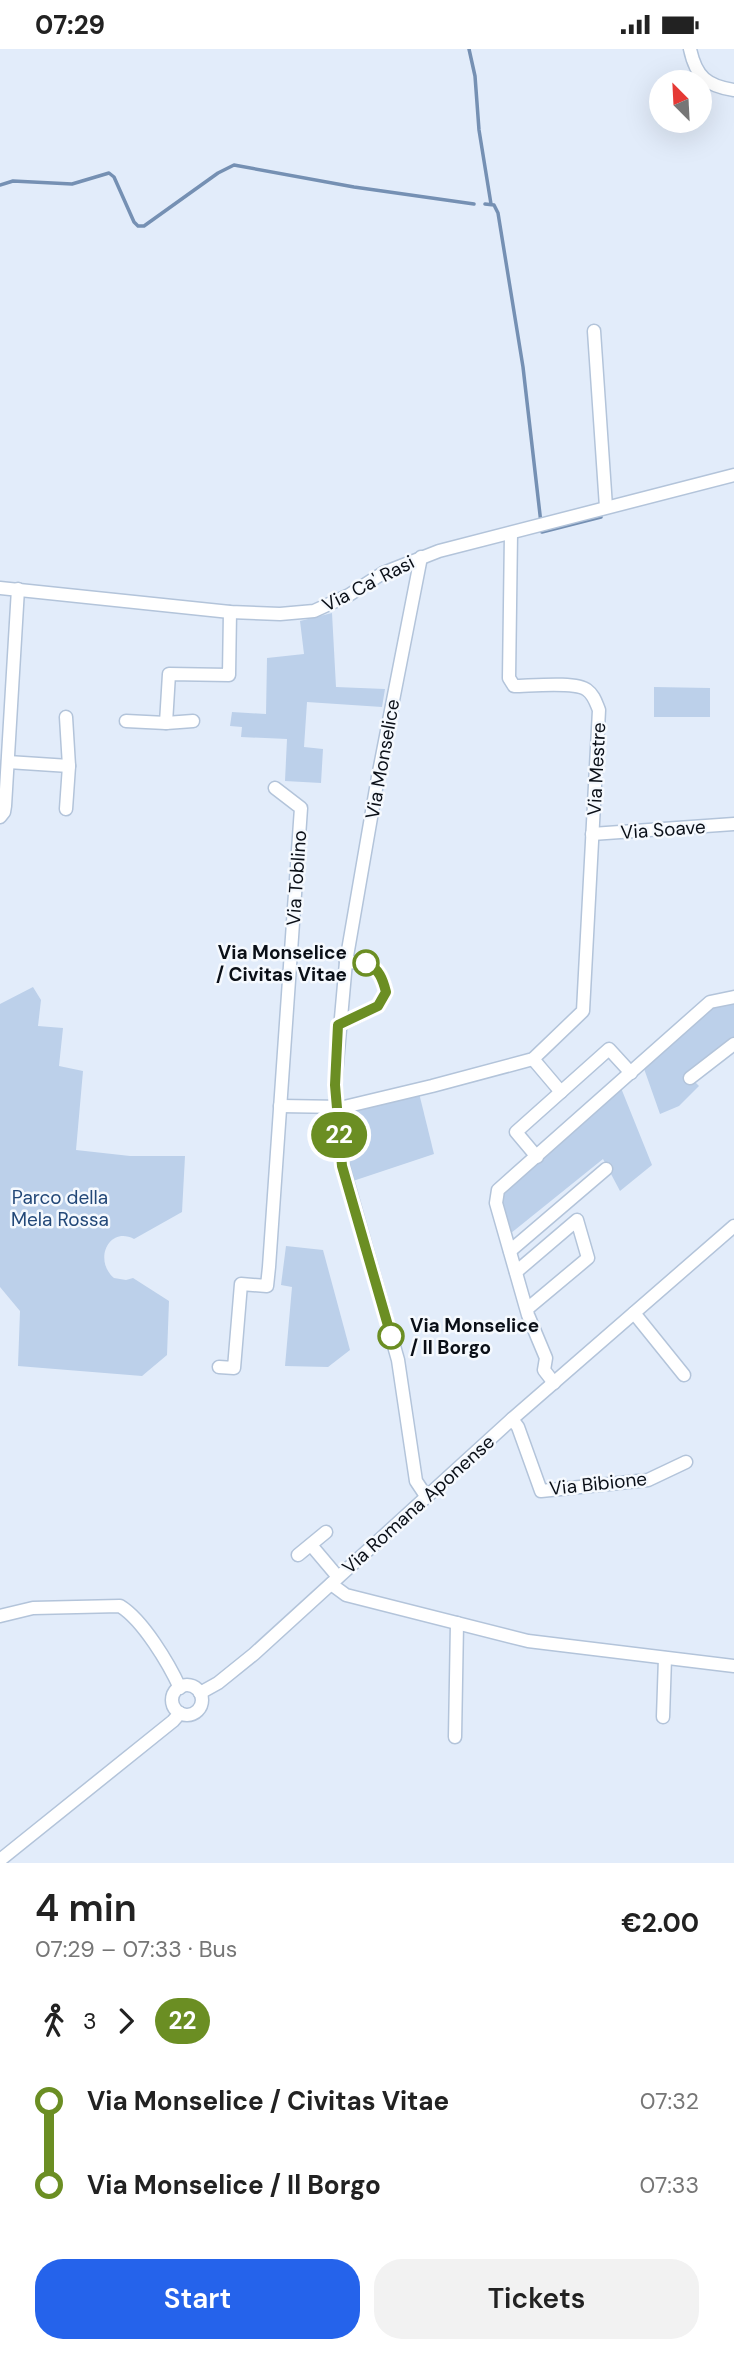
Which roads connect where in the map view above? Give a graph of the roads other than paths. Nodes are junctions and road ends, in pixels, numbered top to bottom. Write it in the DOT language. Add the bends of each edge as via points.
graph roads {
  1 [pos="690,49"];
  2 [pos="734,90"];
  3 [pos="594,331"];
  4 [pos="734,475"];
  5 [pos="606,507"];
  6 [pos="511,533"];
  7 [pos="421,557"];
  8 [pos="0,588"];
  9 [pos="18,589"];
  10 [pos="230,612"];
  11 [pos="66,717"];
  12 [pos="125,721"];
  13 [pos="193,722"];
  14 [pos="166,723"];
  15 [pos="8,762"];
  16 [pos="69,766"];
  17 [pos="275,788"];
  18 [pos="66,809"];
  19 [pos="0,817"];
  20 [pos="734,824"];
  21 [pos="592,834"];
  22 [pos="346,962"];
  23 [pos="734,997"];
  24 [pos="338,1025"];
  25 [pos="734,1044"];
  26 [pos="533,1059"];
  27 [pos="631,1073"];
  28 [pos="690,1078"];
  29 [pos="561,1092"];
  30 [pos="280,1106"];
  31 [pos="336,1107"];
  32 [pos="537,1157"];
  33 [pos="606,1170"];
  34 [pos="570,1200"];
  35 [pos="577,1220"];
  36 [pos="734,1226"];
  37 [pos="510,1251"];
  38 [pos="516,1272"];
  39 [pos="527,1309"];
  40 [pos="634,1313"];
  41 [pos="546,1359"];
  42 [pos="219,1367"];
  43 [pos="566,1373"];
  44 [pos="684,1375"];
  45 [pos="554,1384"];
  46 [pos="512,1419"];
  47 [pos="686,1462"];
  48 [pos="426,1496"];
  49 [pos="326,1532"];
  50 [pos="311,1545"];
  51 [pos="298,1555"];
  52 [pos="335,1580"];
  53 [pos="0,1616"];
  54 [pos="457,1623"];
  55 [pos="665,1658"];
  56 [pos="734,1665"];
  57 [pos="180,1688"];
  58 [pos="200,1693"];
  59 [pos="180,1713"];
  60 [pos="663,1717"];
  61 [pos="455,1737"];
  62 [pos="0,1860"];
  1 -- 2 [label="street" via="703,78 713,87"];
  3 -- 5 [label="street"];
  4 -- 5 [label="street, Via Ca' Rasi"];
  5 -- 6 [label="street, Via Ca' Rasi"];
  6 -- 7 [label="street, Via Ca' Rasi"];
  6 -- 21 [label="street, Via Mestre" via="509,678 514,686 585,688 594,698 599,710"];
  7 -- 10 [label="street, Via Ca' Rasi" via="314,611"];
  7 -- 22 [label="street, Via Monselice"];
  8 -- 9 [label="street, Via Ca' Rasi"];
  9 -- 10 [label="street, Via Ca' Rasi"];
  9 -- 15 [label="street"];
  10 -- 14 [label="street" via="229,675 169,674"];
  11 -- 16 [label="street"];
  12 -- 14 [label="street"];
  13 -- 14 [label="street"];
  15 -- 16 [label="street"];
  15 -- 19 [label="street"];
  16 -- 18 [label="street"];
  17 -- 30 [label="street, Via Toblino" via="301,808"];
  20 -- 21 [label="street, Via Soave"];
  21 -- 26 [label="street, Via Mestre" via="583,1011"];
  22 -- 24 [label="street, Via Monselice"];
  22 -- 24 [label="street" via="374,966 386,992 378,1006"];
  23 -- 27 [label="street" via="710,1002"];
  24 -- 31 [label="street, Via Monselice"];
  25 -- 28 [label="street"];
  26 -- 29 [label="street"];
  26 -- 31 [label="street, Via Mestre"];
  27 -- 29 [label="street" via="609,1049"];
  27 -- 32 [label="street"];
  29 -- 32 [label="street" via="516,1132"];
  30 -- 31 [label="street"];
  30 -- 42 [label="street, Via Toblino" via="267,1286 241,1284 234,1368"];
  31 -- 48 [label="street, Via Monselice" via="342,1166 398,1360 416,1481"];
  32 -- 37 [label="street" via="498,1190 496,1203"];
  33 -- 34 [label="street"];
  34 -- 35 [label="street"];
  34 -- 37 [label="street"];
  35 -- 38 [label="street"];
  35 -- 39 [label="street" via="588,1258"];
  36 -- 40 [label="street, Via Romana Aponense"];
  37 -- 38 [label="street"];
  38 -- 39 [label="street"];
  39 -- 41 [label="street"];
  40 -- 43 [label="street, Via Romana Aponense"];
  40 -- 44 [label="street"];
  41 -- 43 [label="street" via="556,1360"];
  41 -- 45 [label="street" via="544,1370"];
  43 -- 45 [label="street, Via Romana Aponense"];
  45 -- 46 [label="street, Via Romana Aponense"];
  46 -- 47 [label="street, Via Bibione" via="541,1491 648,1480"];
  46 -- 48 [label="street, Via Romana Aponense"];
  48 -- 52 [label="street, Via Romana Aponense"];
  49 -- 50 [label="street"];
  50 -- 51 [label="street"];
  50 -- 52 [label="street"];
  52 -- 54 [label="street" via="346,1595"];
  52 -- 58 [label="street, Via Romana Aponense" via="254,1654"];
  53 -- 57 [label="street" via="33,1608 121,1606 150,1639"];
  54 -- 55 [label="street" via="528,1641"];
  54 -- 61 [label="street"];
  55 -- 56 [label="street"];
  55 -- 60 [label="street"];
  57 -- 58 [label="street" via="194,1687"];
  57 -- 59 [label="street" via="173,1695"];
  58 -- 59 [label="street, Via Romana Aponense" via="198,1711"];
  59 -- 62 [label="street, Via Romana Aponense"];
}
